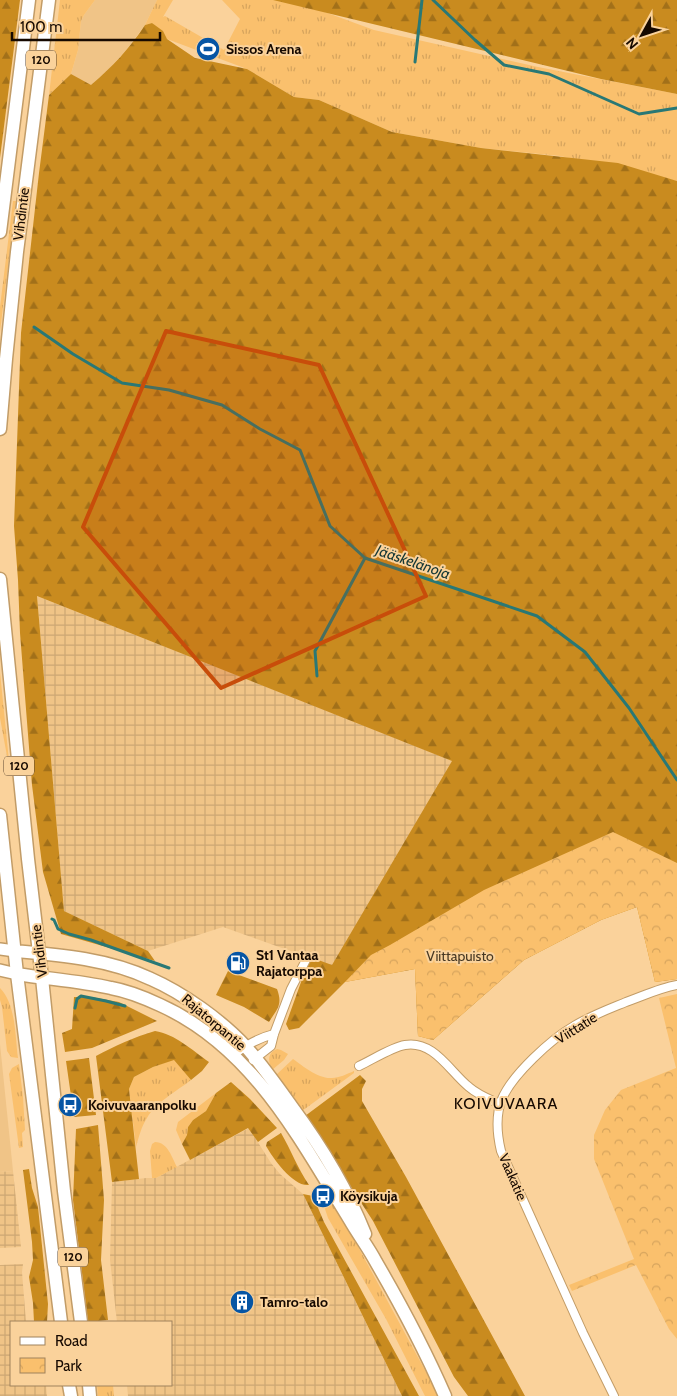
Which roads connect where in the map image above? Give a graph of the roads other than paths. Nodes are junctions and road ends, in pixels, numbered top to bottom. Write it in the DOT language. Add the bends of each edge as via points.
graph roads {
  1 [pos="30,0"];
  2 [pos="50,0"];
  3 [pos="0,232"];
  4 [pos="0,429"];
  5 [pos="0,579"];
  6 [pos="0,815"];
  7 [pos="5,859"];
  8 [pos="0,903"];
  9 [pos="0,949"];
  10 [pos="15,951"];
  11 [pos="38,953"];
  12 [pos="308,956"];
  13 [pos="0,970"];
  14 [pos="17,974"];
  15 [pos="42,978"];
  16 [pos="677,985"];
  17 [pos="274,1034"];
  18 [pos="245,1046"];
  19 [pos="233,1056"];
  20 [pos="250,1062"];
  21 [pos="359,1066"];
  22 [pos="500,1104"];
  23 [pos="61,1321"];
  24 [pos="81,1321"];
  25 [pos="432,1365"];
  26 [pos="445,1396"];
  27 [pos="454,1396"];
  28 [pos="614,1396"];
  1 -- 3 [label="main road, Vihdintie / 120"];
  2 -- 4 [label="main road, Vihdintie / 120" via="17,252"];
  5 -- 11 [label="main road, Vihdintie / 120"];
  6 -- 7 [label="main road, Vihdintie / 120"];
  7 -- 8 [label="main road"];
  7 -- 10 [label="main road, Vihdintie / 120"];
  9 -- 10 [label="main road, Rajatorpantie"];
  10 -- 11 [label="main road, Rajatorpantie"];
  10 -- 14 [label="main road, Vihdintie / 120"];
  11 -- 15 [label="main road, Vihdintie / 120"];
  11 -- 18 [label="main road, Rajatorpantie" via="83,958 150,978 188,999"];
  12 -- 17 [label="street"];
  13 -- 14 [label="main road, Rajatorpantie"];
  14 -- 15 [label="main road, Rajatorpantie"];
  14 -- 23 [label="main road, Vihdintie / 120"];
  15 -- 19 [label="main road, Rajatorpantie" via="96,984 161,1006 217,1040"];
  15 -- 24 [label="main road, Vihdintie / 120"];
  16 -- 22 [label="street, Viittatie" via="651,992 572,1027 514,1078"];
  17 -- 18 [label="street"];
  17 -- 20 [label="street" via="271,1046"];
  18 -- 19 [label="street"];
  18 -- 20 [label="main road, Rajatorpantie"];
  19 -- 20 [label="main road, Rajatorpantie"];
  20 -- 25 [label="main road, Rajatorpantie" via="269,1076 329,1162"];
  21 -- 22 [label="street" via="405,1045 423,1046 432,1050 469,1087"];
  22 -- 28 [label="street, Vaakatie" via="497,1130 501,1152"];
  25 -- 26 [label="main road, Rajatorpantie"];
  25 -- 27 [label="main road, Rajatorpantie"];
}
